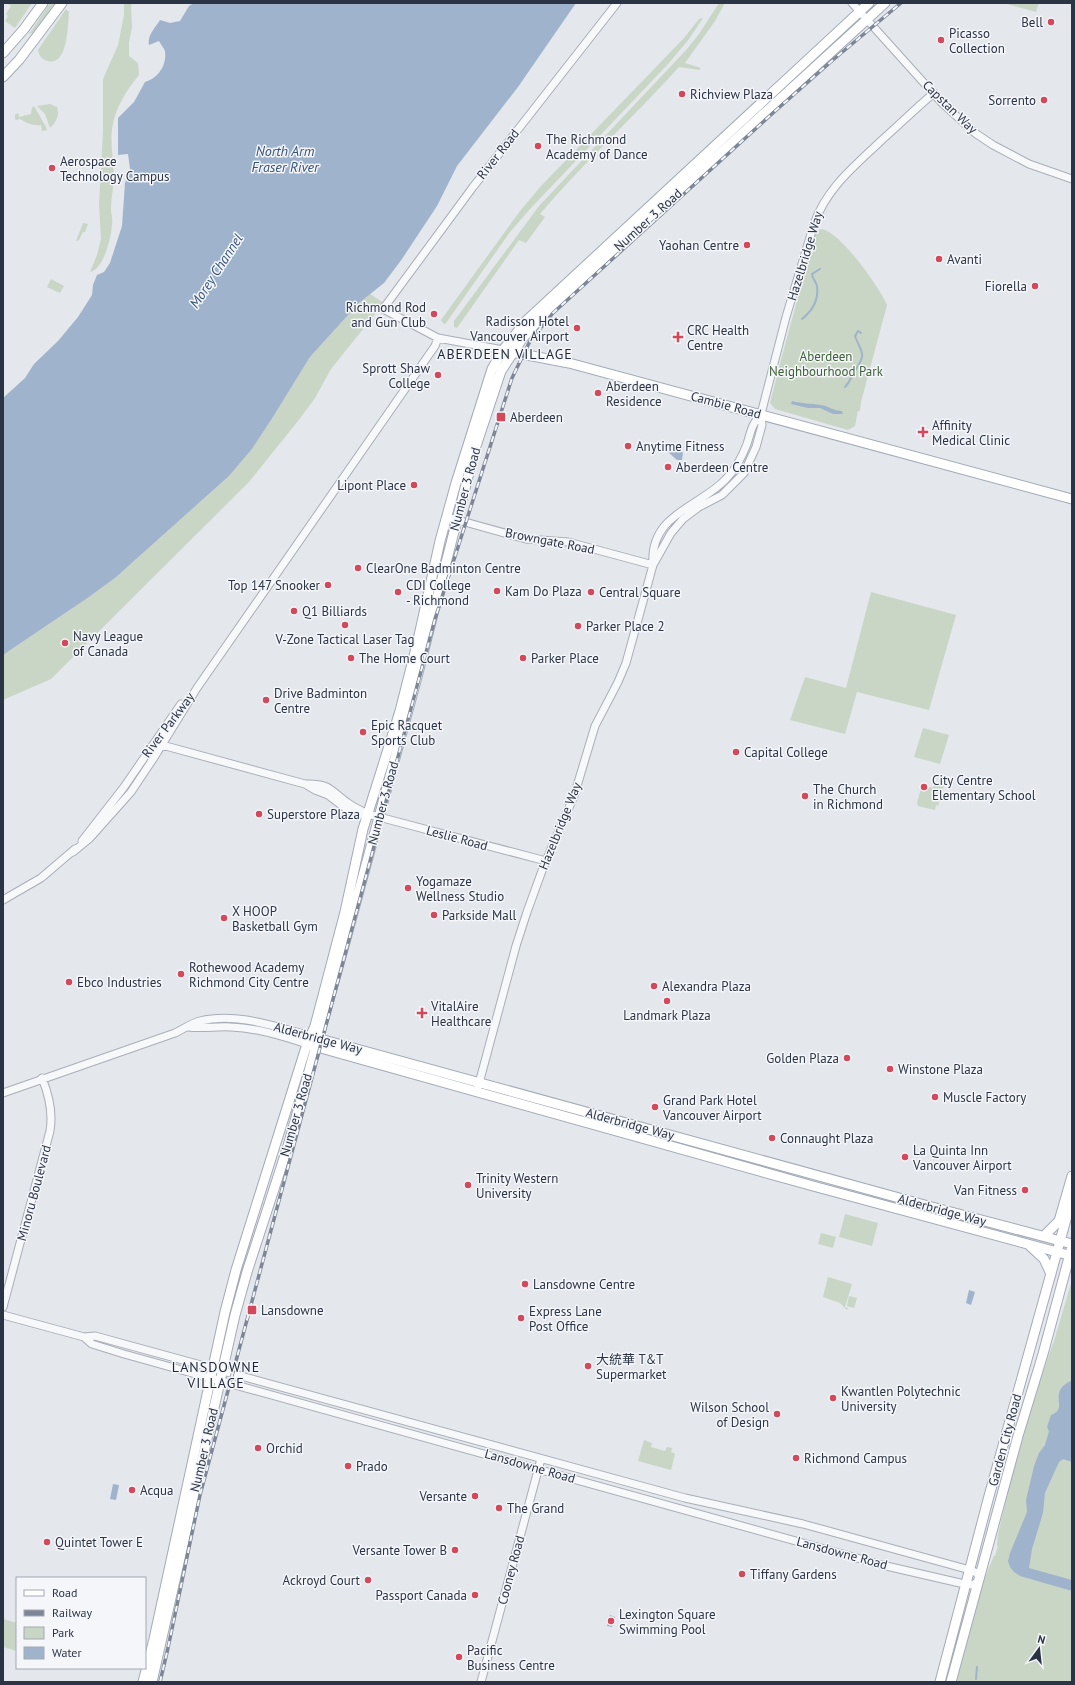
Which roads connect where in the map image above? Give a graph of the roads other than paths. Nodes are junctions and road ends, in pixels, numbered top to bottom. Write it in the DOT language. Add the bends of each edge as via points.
graph roads {
  1 [pos="43,3"];
  2 [pos="62,3"];
  3 [pos="617,3"];
  4 [pos="852,3"];
  5 [pos="869,3"];
  6 [pos="886,3"];
  7 [pos="861,12"];
  8 [pos="868,20"];
  9 [pos="3,53"];
  10 [pos="3,77"];
  11 [pos="934,93"];
  12 [pos="732,132"];
  13 [pos="741,135"];
  14 [pos="1072,179"];
  15 [pos="661,195"];
  16 [pos="668,202"];
  17 [pos="383,309"];
  18 [pos="438,338"];
  19 [pos="508,351"];
  20 [pos="761,414"];
  21 [pos="1072,499"];
  22 [pos="447,517"];
  23 [pos="457,520"];
  24 [pos="653,565"];
  25 [pos="197,688"];
  26 [pos="162,745"];
  27 [pos="368,814"];
  28 [pos="379,817"];
  29 [pos="95,824"];
  30 [pos="73,852"];
  31 [pos="546,861"];
  32 [pos="3,900"];
  33 [pos="313,1041"];
  34 [pos="42,1078"];
  35 [pos="480,1083"];
  36 [pos="477,1092"];
  37 [pos="3,1093"];
  38 [pos="1072,1176"];
  39 [pos="1072,1198"];
  40 [pos="1044,1236"];
  41 [pos="1060,1240"];
  42 [pos="1028,1244"];
  43 [pos="1072,1244"];
  44 [pos="1057,1252"];
  45 [pos="1071,1253"];
  46 [pos="1072,1273"];
  47 [pos="1051,1274"];
  48 [pos="1064,1278"];
  49 [pos="3,1307"];
  50 [pos="3,1315"];
  51 [pos="211,1373"];
  52 [pos="222,1375"];
  53 [pos="541,1459"];
  54 [pos="538,1469"];
  55 [pos="970,1570"];
  56 [pos="979,1579"];
  57 [pos="966,1584"];
  58 [pos="143,1682"];
  59 [pos="152,1682"];
  60 [pos="481,1682"];
  61 [pos="940,1682"];
  62 [pos="952,1682"];
  1 -- 9 [label="main road"];
  2 -- 10 [label="main road"];
  3 -- 17 [label="street, River Road" via="473,187"];
  4 -- 7 [label="street, Capstan Way"];
  5 -- 7 [label="main road, Number 3 Road"];
  6 -- 8 [label="main road, Number 3 Road"];
  7 -- 8 [label="street, Capstan Way"];
  7 -- 12 [label="main road, Number 3 Road"];
  8 -- 11 [label="street, Capstan Way"];
  8 -- 13 [label="main road, Number 3 Road"];
  11 -- 14 [label="street, Capstan Way" via="951,112 993,145 1029,164"];
  11 -- 20 [label="street, Hazelbridge Way" via="839,181 826,197 818,212 786,317"];
  12 -- 13 [label="main road"];
  12 -- 15 [label="main road, Number 3 Road"];
  13 -- 16 [label="main road, Number 3 Road"];
  15 -- 16 [label="main road"];
  15 -- 19 [label="main road, Number 3 Road" via="527,320"];
  16 -- 19 [label="main road, Number 3 Road" via="541,317"];
  17 -- 18 [label="street, Cambie Road"];
  18 -- 19 [label="street, Cambie Road"];
  18 -- 25 [label="street" via="436,346"];
  19 -- 20 [label="main road, Cambie Road" via="569,363"];
  19 -- 22 [label="main road, Number 3 Road" via="495,364 488,381"];
  19 -- 23 [label="main road, Number 3 Road" via="475,449"];
  20 -- 21 [label="main road, Cambie Road"];
  20 -- 24 [label="street, Hazelbridge Way" via="753,423 742,457 726,479 677,514 664,528 653,549"];
  22 -- 23 [label="street, Browngate Road"];
  22 -- 27 [label="main road, Number 3 Road" via="400,711"];
  23 -- 24 [label="street, Browngate Road" via="526,539 568,542"];
  23 -- 28 [label="main road, Number 3 Road"];
  24 -- 31 [label="street, Hazelbridge Way" via="626,663 595,726 574,796"];
  25 -- 26 [label="street, River Parkway"];
  25 -- 29 [label="street, River Parkway" via="185,698 124,787"];
  26 -- 27 [label="street, Leslie Road" via="305,784 328,795 349,811 358,815"];
  26 -- 29 [label="street" via="155,748 118,800"];
  26 -- 30 [label="street, River Parkway" via="122,802 90,838"];
  27 -- 28 [label="street, Leslie Road"];
  27 -- 33 [label="main road, Number 3 Road"];
  28 -- 31 [label="street, Leslie Road"];
  28 -- 33 [label="main road, Number 3 Road"];
  29 -- 30 [label="street, River Parkway"];
  30 -- 32 [label="street" via="41,878"];
  31 -- 35 [label="street, Hazelbridge Way" via="516,946"];
  33 -- 34 [label="street, Alderbridge Way" via="231,1027 188,1028"];
  33 -- 35 [label="main road, Alderbridge Way"];
  33 -- 36 [label="main road, Alderbridge Way"];
  33 -- 51 [label="main road, Number 3 Road" via="236,1270"];
  33 -- 52 [label="main road, Number 3 Road" via="288,1146 247,1272"];
  34 -- 37 [label="street, Alderbridge Way"];
  34 -- 49 [label="street, Minoru Boulevard" via="50,1106 50,1131"];
  35 -- 36 [label="street, Hazelbridge Way"];
  35 -- 40 [label="main road, Alderbridge Way"];
  36 -- 42 [label="main road, Alderbridge Way"];
  38 -- 40 [label="main road" via="1059,1222"];
  39 -- 41 [label="main road, Garden City Road"];
  40 -- 41 [label="main road, Alderbridge Way"];
  41 -- 43 [label="main road, Alderbridge Way"];
  41 -- 44 [label="main road, Garden City Road"];
  42 -- 44 [label="main road, Alderbridge Way"];
  42 -- 47 [label="main road" via="1044,1259"];
  44 -- 45 [label="main road, Alderbridge Way"];
  44 -- 47 [label="main road, Garden City Road"];
  45 -- 48 [label="main road, Garden City Road"];
  46 -- 48 [label="main road"];
  47 -- 55 [label="main road, Garden City Road"];
  48 -- 56 [label="main road, Garden City Road"];
  50 -- 51 [label="street, Lansdowne Road" via="84,1338 92,1344"];
  51 -- 52 [label="street, Lansdowne Road"];
  51 -- 58 [label="main road, Number 3 Road"];
  52 -- 53 [label="street, Lansdowne Road"];
  52 -- 54 [label="street, Lansdowne Road"];
  52 -- 59 [label="main road, Number 3 Road"];
  53 -- 54 [label="street, Cooney Road"];
  53 -- 55 [label="street, Lansdowne Road" via="704,1503 803,1524"];
  54 -- 57 [label="street, Lansdowne Road" via="882,1565"];
  54 -- 60 [label="street, Cooney Road"];
  55 -- 56 [label="street, Lansdowne Road"];
  55 -- 57 [label="main road, Garden City Road"];
  56 -- 57 [label="street, Lansdowne Road" via="972,1585"];
  56 -- 62 [label="main road, Garden City Road"];
  57 -- 61 [label="main road, Garden City Road"];
}
